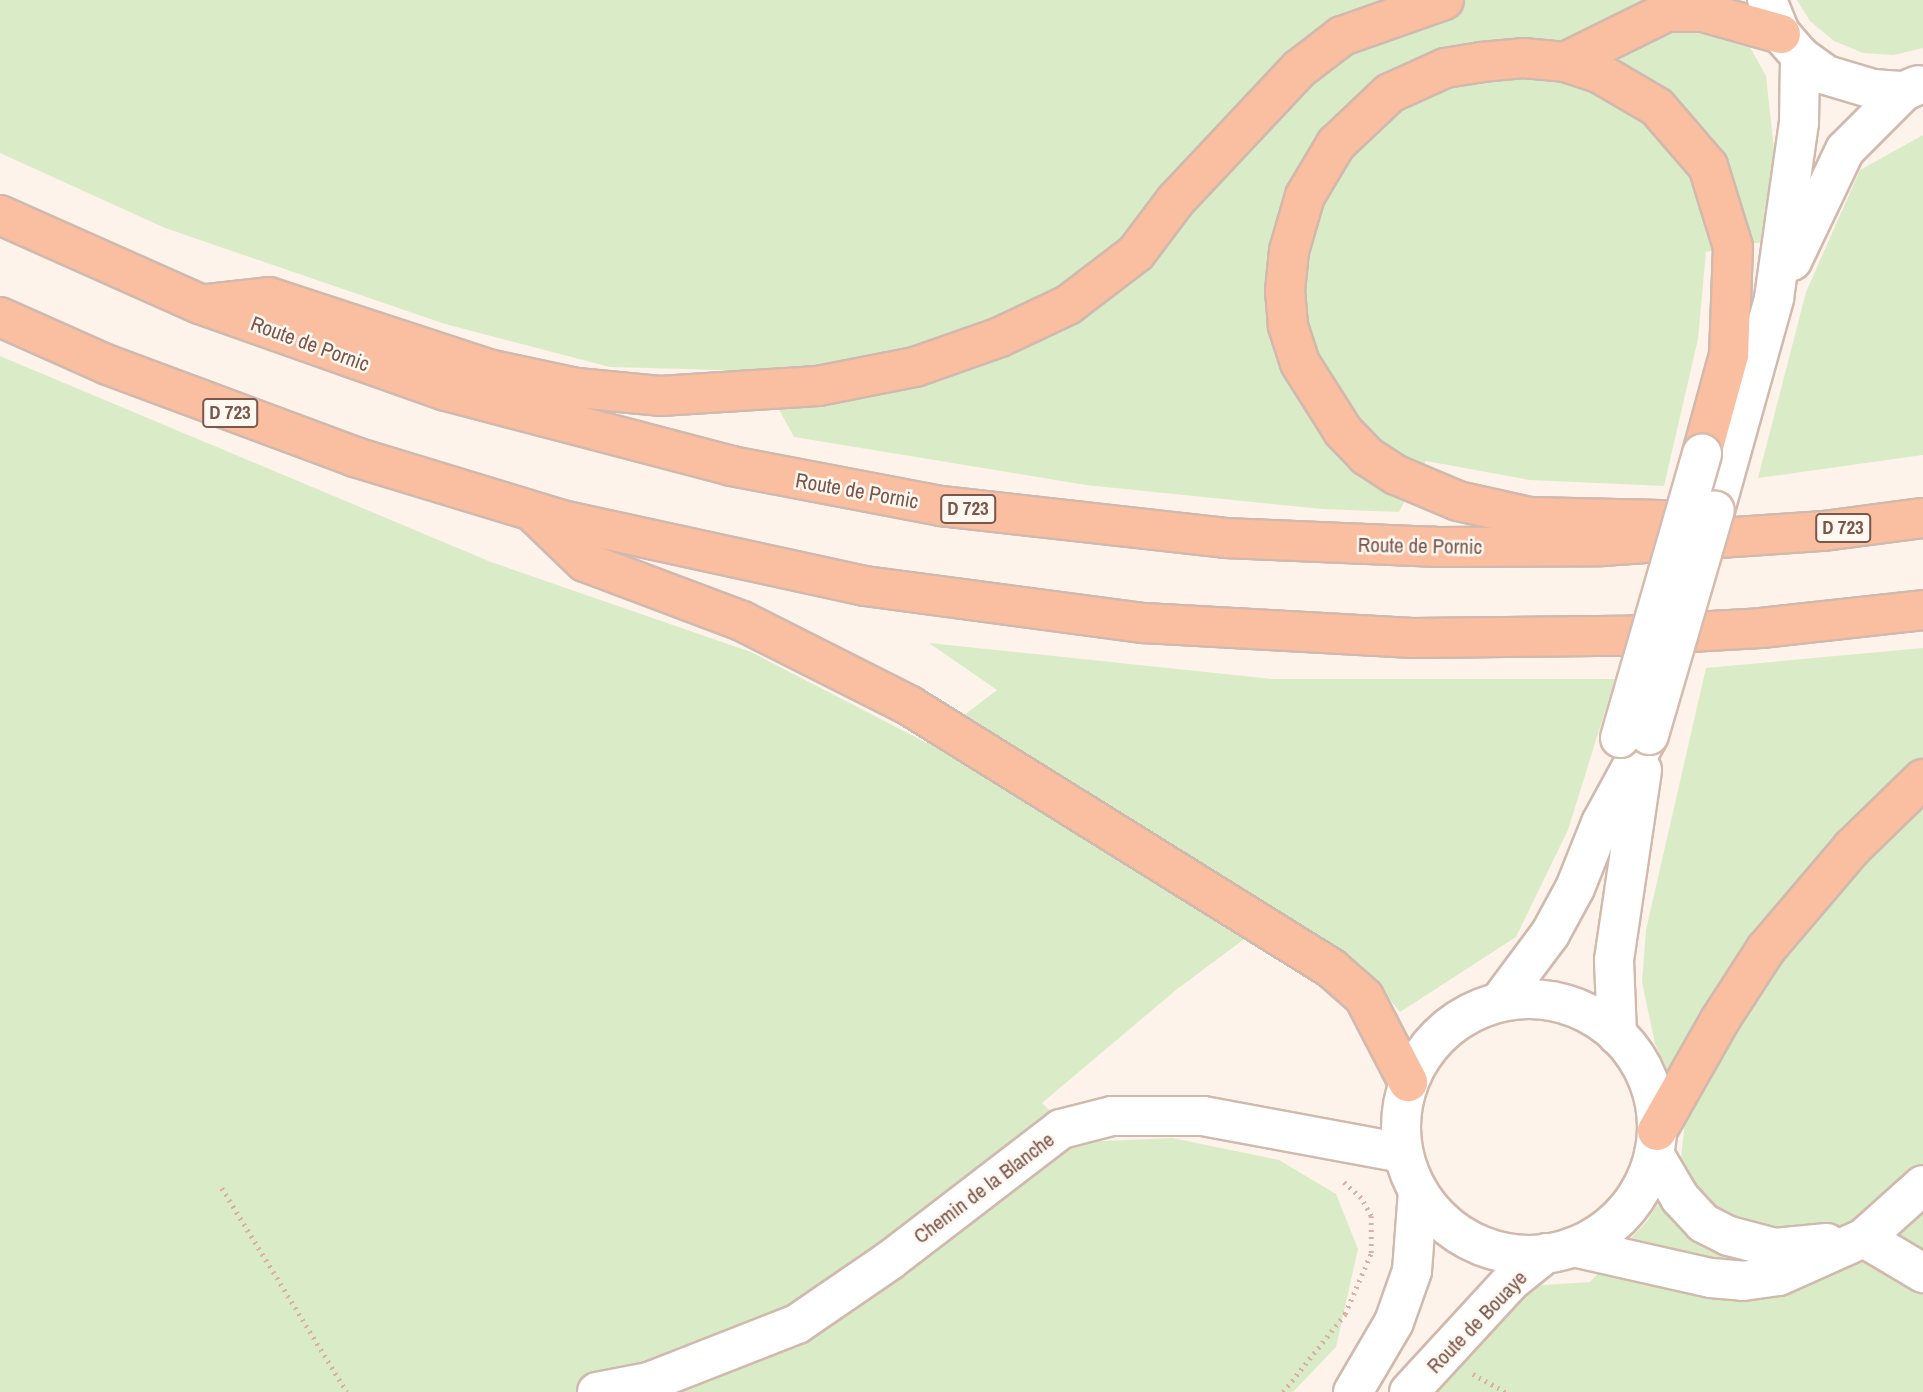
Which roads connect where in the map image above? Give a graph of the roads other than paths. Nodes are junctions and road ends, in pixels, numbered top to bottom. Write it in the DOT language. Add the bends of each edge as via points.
graph roads {
  1 [pos="1444,0"];
  2 [pos="1782,30"];
  3 [pos="1565,62"];
  4 [pos="1913,87"];
  5 [pos="0,215"];
  6 [pos="1774,298"];
  7 [pos="200,304"];
  8 [pos="0,317"];
  9 [pos="1728,413"];
  10 [pos="1702,454"];
  11 [pos="1715,510"];
  12 [pos="532,512"];
  13 [pos="1923,518"];
  14 [pos="1762,536"];
  15 [pos="1923,610"];
  16 [pos="1634,736"];
  17 [pos="1923,779"];
  18 [pos="1500,1002"];
  19 [pos="1617,1035"];
  20 [pos="1409,1082"];
  21 [pos="1655,1142"];
  22 [pos="1403,1153"];
  23 [pos="1923,1185"];
  24 [pos="1418,1191"];
  25 [pos="1864,1238"];
  26 [pos="1560,1250"];
  27 [pos="1923,1273"];
  28 [pos="597,1392"];
  29 [pos="1353,1392"];
  30 [pos="1409,1392"];
  1 -- 7 [label="highway" via="1342,36 1299,69 1176,200 1136,253 1068,305 1000,338 915,367 818,386 660,396 578,388 488,369 269,297"];
  2 -- 3 [label="highway" via="1703,12 1666,12"];
  2 -- 4 [label="main road" via="1849,84"];
  2 -- 6 [label="main road" via="1799,123"];
  3 -- 9 [label="highway" via="1599,74 1657,107 1707,166 1733,247"];
  3 -- 14 [label="highway" via="1523,58 1445,68 1390,93 1336,144 1305,196 1289,251 1284,291 1300,363 1317,396 1367,456 1429,490 1530,517 1724,521"];
  4 -- 6 [label="main road" via="1845,150"];
  5 -- 7 [label="highway, Route de Pornic / D 723"];
  6 -- 9 [label="main road"];
  7 -- 14 [label="highway, Route de Pornic / D 723" via="446,391 583,430 731,466 941,506 1226,538 1359,545 1589,546"];
  8 -- 12 [label="highway, D 723" via="108,365 274,429"];
  9 -- 10 [label="highway"];
  9 -- 11 [label="main road"];
  10 -- 11 [label="main road"];
  10 -- 16 [label="main road, bridge"];
  11 -- 16 [label="main road, bridge"];
  12 -- 15 [label="highway, D 723" via="865,586 1057,613 1283,633 1413,638 1620,636 1761,628"];
  12 -- 20 [label="highway" via="585,562 742,621 911,706 1320,961 1364,997"];
  13 -- 14 [label="highway, Route de Pornic / D 723"];
  16 -- 18 [label="main road" via="1575,888 1550,934"];
  16 -- 19 [label="main road" via="1614,960"];
  17 -- 21 [label="highway" via="1852,848 1766,949"];
  18 -- 19 [label="main road" via="1532,999 1569,1005"];
  18 -- 20 [label="main road" via="1475,1011 1441,1033"];
  19 -- 21 [label="main road" via="1642,1067 1650,1087"];
  20 -- 22 [label="main road" via="1402,1105"];
  21 -- 25 [label="main road" via="1680,1198 1703,1223 1750,1245 1775,1248"];
  21 -- 26 [label="main road, Route de Bouaye" via="1648,1174 1625,1211 1593,1238"];
  22 -- 24 [label="main road"];
  22 -- 28 [label="main road, Chemin de la Blanche" via="1224,1118 1112,1116 1061,1129 889,1261 797,1324 649,1382"];
  23 -- 25 [label="main road"];
  24 -- 26 [label="main road" via="1446,1224 1483,1246 1503,1252"];
  24 -- 29 [label="main road" via="1412,1272 1389,1332"];
  25 -- 26 [label="main road" via="1779,1276 1743,1280"];
  25 -- 27 [label="main road"];
  26 -- 30 [label="main road, Route de Bouaye" via="1510,1282"];
}
